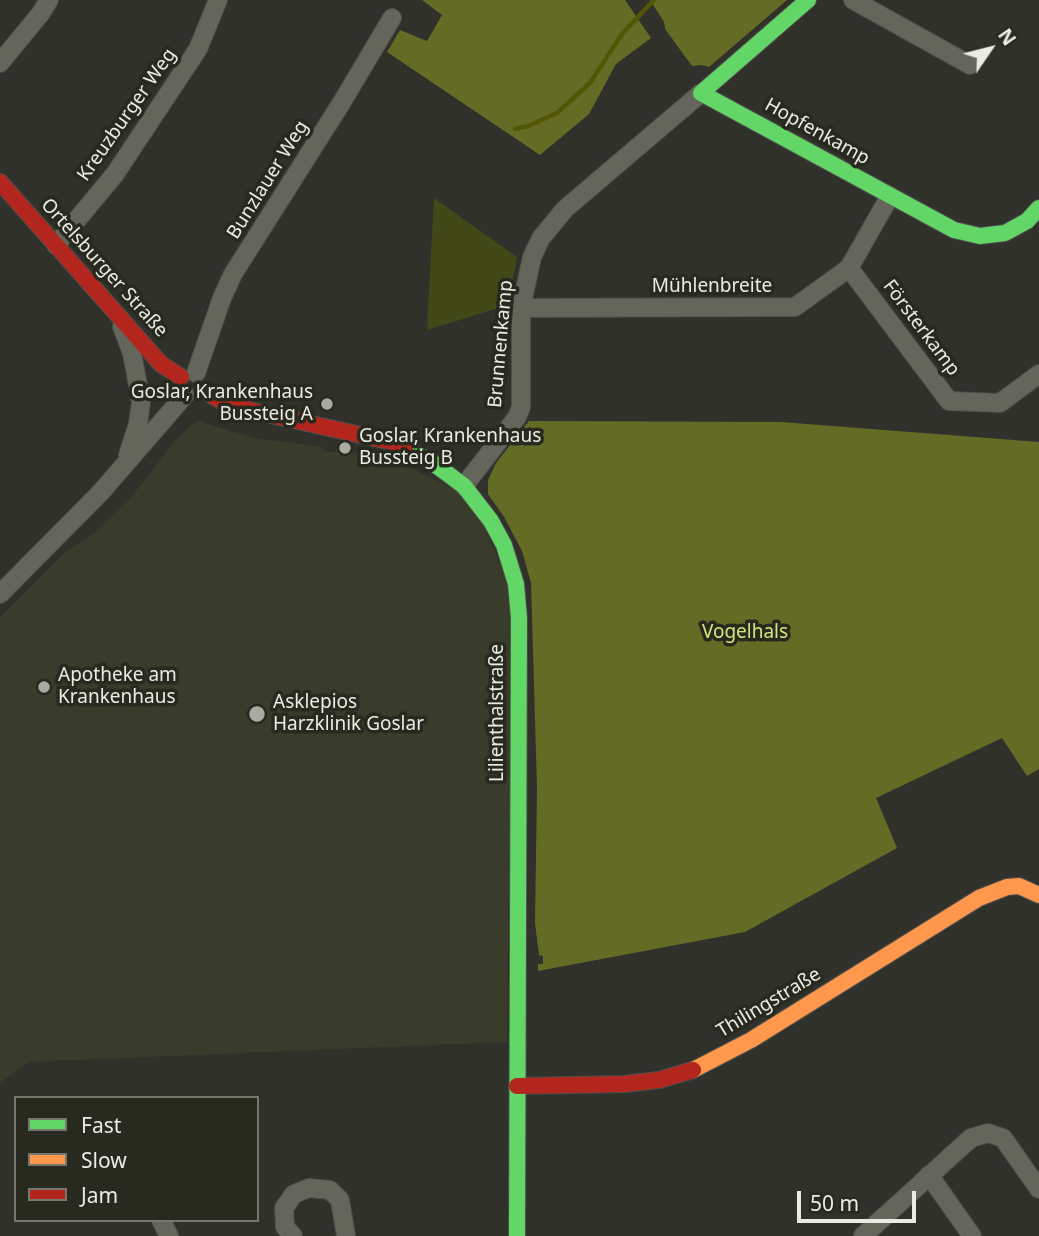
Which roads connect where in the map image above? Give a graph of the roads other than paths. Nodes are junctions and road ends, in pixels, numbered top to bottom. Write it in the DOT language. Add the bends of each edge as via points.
graph roads {
  1 [pos="49,0"];
  2 [pos="218,0"];
  3 [pos="808,0"];
  4 [pos="853,0"];
  5 [pos="392,18"];
  6 [pos="0,63"];
  7 [pos="970,65"];
  8 [pos="701,93"];
  9 [pos="0,182"];
  10 [pos="890,196"];
  11 [pos="1039,208"];
  12 [pos="56,245"];
  13 [pos="849,268"];
  14 [pos="521,308"];
  15 [pos="117,314"];
  16 [pos="1039,374"];
  17 [pos="191,384"];
  18 [pos="125,464"];
  19 [pos="464,486"];
  20 [pos="0,594"];
  21 [pos="1039,895"];
  22 [pos="517,1086"];
  23 [pos="929,1175"];
  24 [pos="1039,1189"];
  25 [pos="869,1234"];
  26 [pos="293,1236"];
  27 [pos="346,1236"];
  28 [pos="517,1236"];
  29 [pos="972,1236"];
  1 -- 6 [label="street"];
  2 -- 12 [label="street, Kreuzburger Weg" via="198,48 115,174"];
  3 -- 8 [label="street"];
  4 -- 7 [label="street"];
  5 -- 17 [label="street, Bunzlauer Weg" via="233,274"];
  8 -- 10 [label="street, Hopfenkamp"];
  8 -- 14 [label="street, Brunnenkamp" via="553,223 531,257"];
  9 -- 12 [label="street, Ortelsburger Straße"];
  10 -- 11 [label="street, Hopfenkamp" via="954,230 980,236 1015,229"];
  10 -- 13 [label="street, Mühlenbreite"];
  12 -- 15 [label="street, Ortelsburger Straße"];
  13 -- 14 [label="street, Mühlenbreite" via="795,307"];
  13 -- 16 [label="street, Försterkamp" via="949,401 1000,404"];
  14 -- 19 [label="street, Brunnenkamp" via="522,398 517,417"];
  15 -- 17 [label="street, Ortelsburger Straße" via="161,364"];
  15 -- 18 [label="street" via="132,353 141,402"];
  17 -- 18 [label="street"];
  17 -- 19 [label="street, Lilienthalstraße" via="253,411 397,443"];
  18 -- 20 [label="street"];
  19 -- 22 [label="street, Lilienthalstraße" via="504,545 516,584"];
  21 -- 22 [label="street, Thilingstraße" via="1019,886 979,898 751,1040 687,1073 624,1084"];
  22 -- 28 [label="street, Lilienthalstraße"];
  23 -- 24 [label="street" via="971,1138 988,1133 1003,1138"];
  23 -- 25 [label="street"];
  23 -- 29 [label="street"];
  26 -- 27 [label="street" via="285,1227 284,1208 294,1194 309,1188 330,1189 340,1200"];
}
